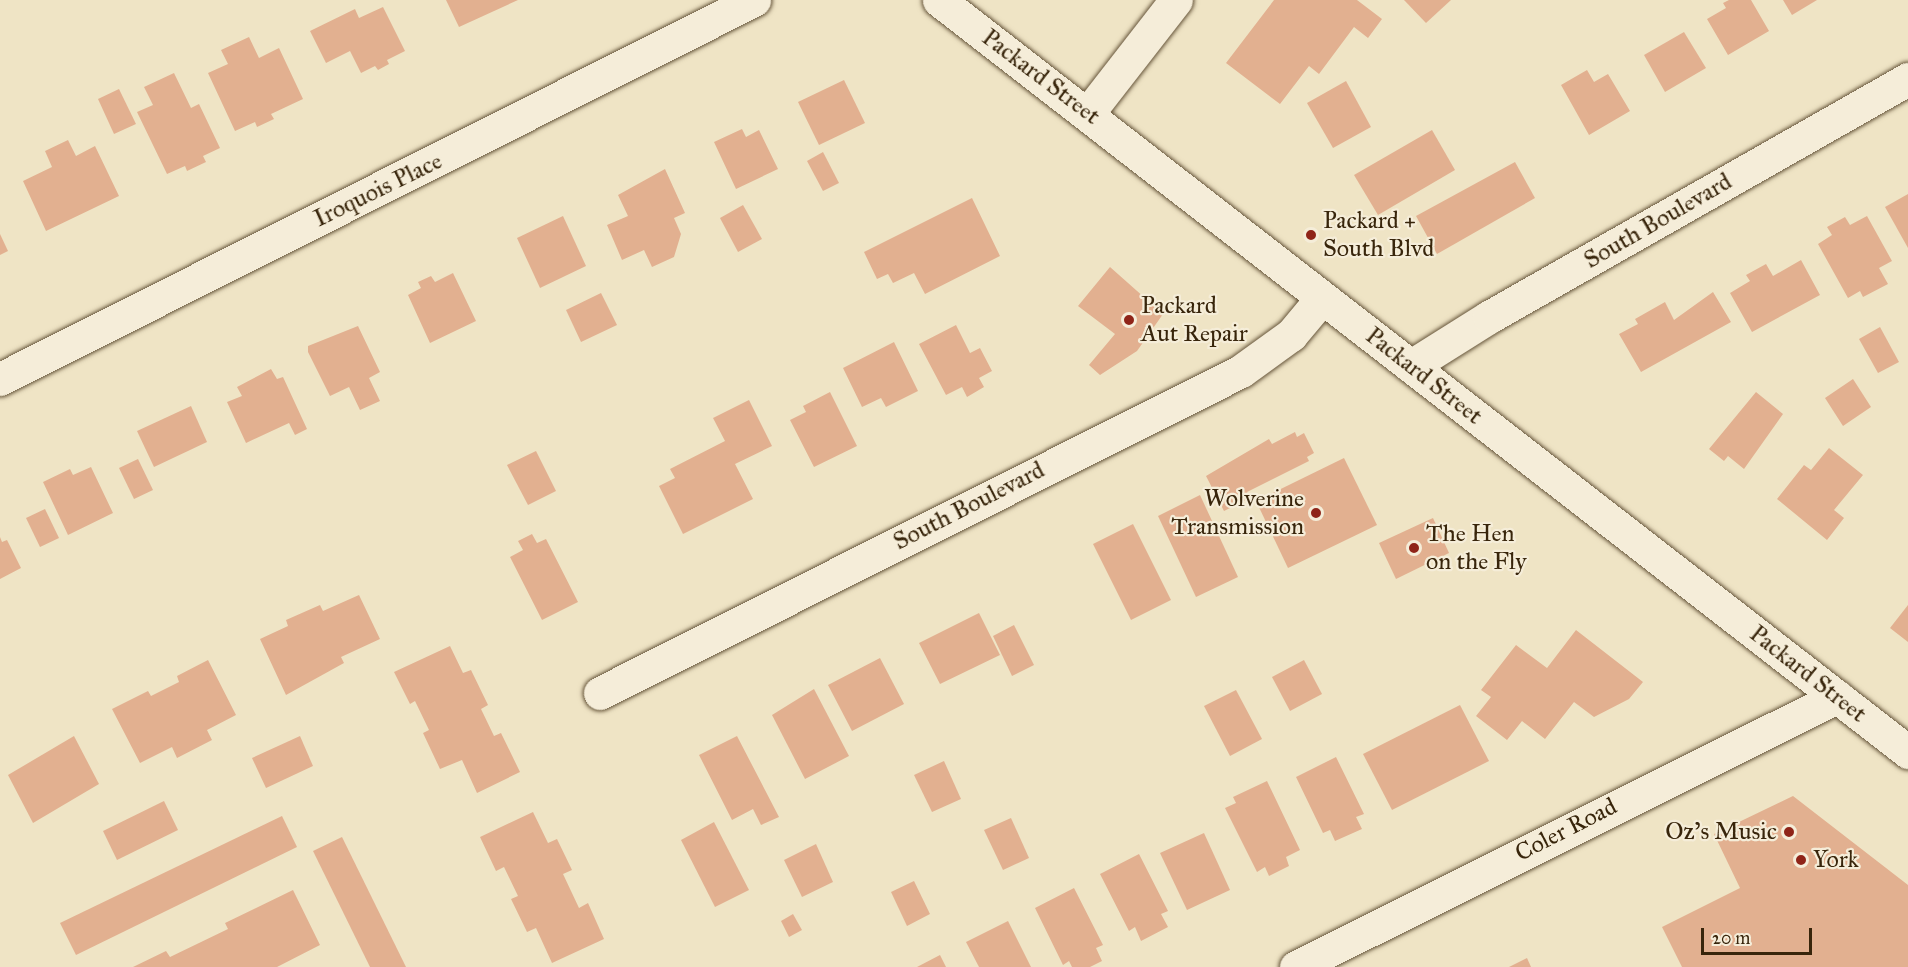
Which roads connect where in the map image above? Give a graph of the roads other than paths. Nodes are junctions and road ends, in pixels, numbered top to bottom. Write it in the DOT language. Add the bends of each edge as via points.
graph roads {
  1 [pos="754,0"];
  2 [pos="939,0"];
  3 [pos="1176,0"];
  4 [pos="1908,79"];
  5 [pos="1088,113"];
  6 [pos="1322,298"];
  7 [pos="1411,366"];
  8 [pos="0,379"];
  9 [pos="600,693"];
  10 [pos="1837,697"];
  11 [pos="1908,752"];
  12 [pos="1296,967"];
  1 -- 8 [label="street, Iroquois Place"];
  2 -- 5 [label="street, Packard Street"];
  3 -- 5 [label="street"];
  4 -- 7 [label="street, South Boulevard" via="1489,317"];
  5 -- 6 [label="street, Packard Street"];
  6 -- 7 [label="street, Packard Street"];
  6 -- 9 [label="street, South Boulevard" via="1291,335 1241,370"];
  7 -- 10 [label="street, Packard Street"];
  10 -- 11 [label="street, Packard Street"];
  10 -- 12 [label="street, Coler Road"];
}
